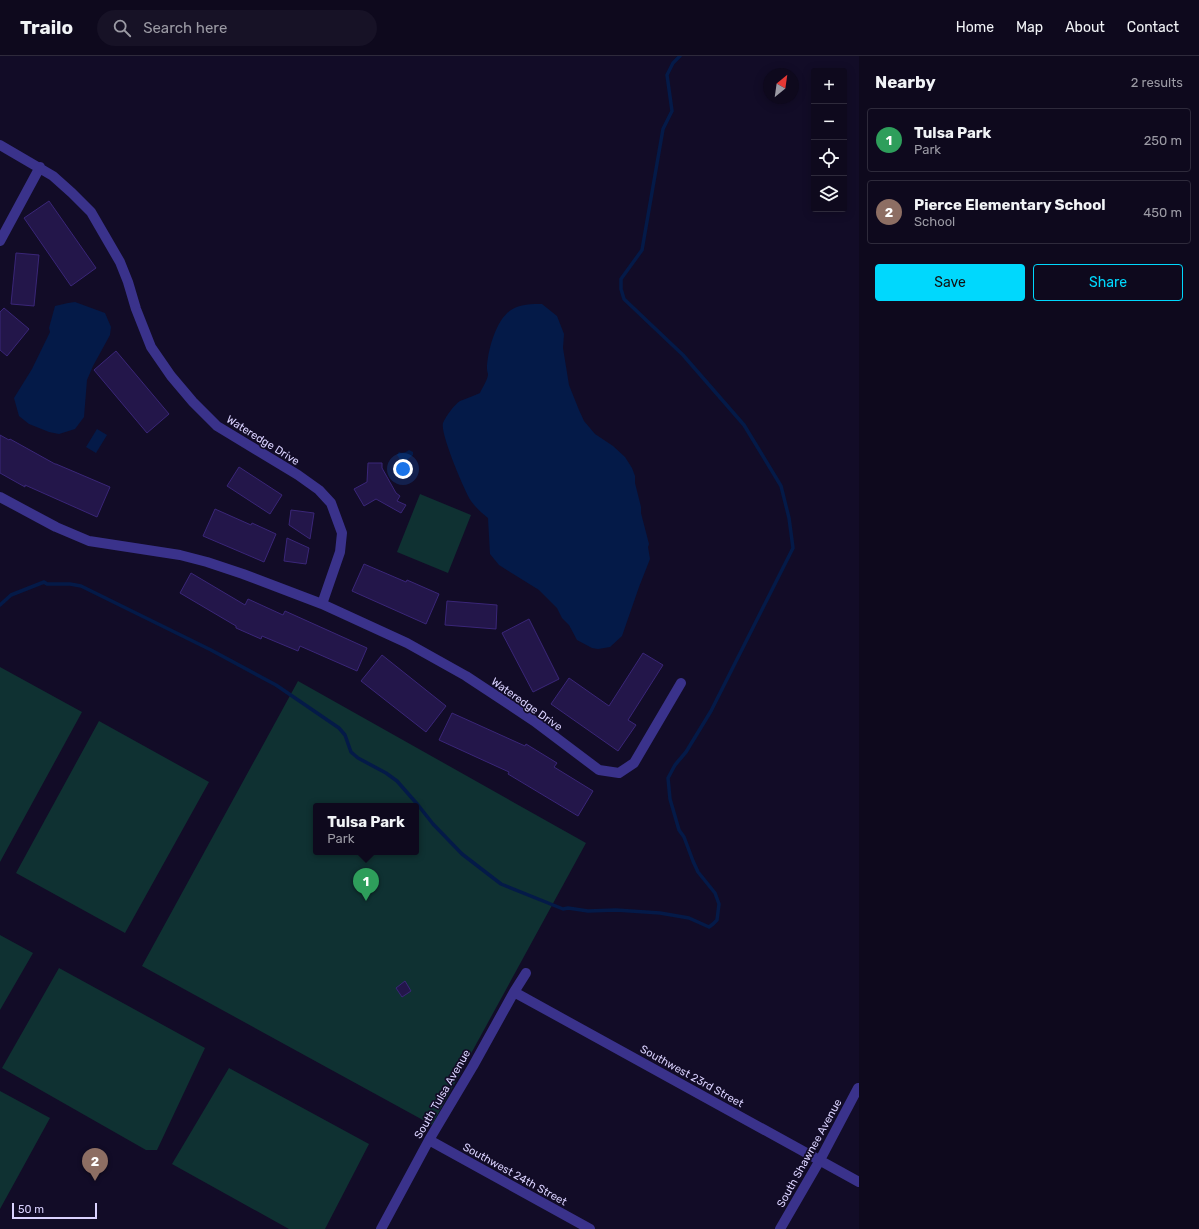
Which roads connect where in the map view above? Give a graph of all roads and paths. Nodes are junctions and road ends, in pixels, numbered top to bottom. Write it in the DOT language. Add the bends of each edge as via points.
graph roads {
  1 [pos="0,145"];
  2 [pos="40,167"];
  3 [pos="0,241"];
  4 [pos="0,497"];
  5 [pos="322,604"];
  6 [pos="681,683"];
  7 [pos="526,973"];
  8 [pos="514,992"];
  9 [pos="858,1088"];
  10 [pos="429,1140"];
  11 [pos="820,1160"];
  12 [pos="859,1182"];
  13 [pos="381,1229"];
  14 [pos="590,1229"];
  15 [pos="780,1229"];
  1 -- 2 [label="street, Wateredge Drive"];
  2 -- 3 [label="street"];
  2 -- 5 [label="street, Wateredge Drive" via="91,212 120,262 151,347 171,376 217,426 298,475 320,490 331,503 342,533 340,552"];
  4 -- 5 [label="street, Wateredge Drive" via="56,527 89,541 180,555 207,562"];
  5 -- 6 [label="street, Wateredge Drive" via="407,643 466,676 534,721 599,770 619,773 634,763"];
  7 -- 8 [label="street, South Tulsa Avenue"];
  8 -- 10 [label="street, South Tulsa Avenue"];
  8 -- 11 [label="street, Southwest 23rd Street"];
  9 -- 11 [label="street, South Shawnee Avenue"];
  10 -- 13 [label="street, South Tulsa Avenue"];
  10 -- 14 [label="street, Southwest 24th Street"];
  11 -- 12 [label="street, Southwest 23rd Street"];
  11 -- 15 [label="street, South Shawnee Avenue"];
}
